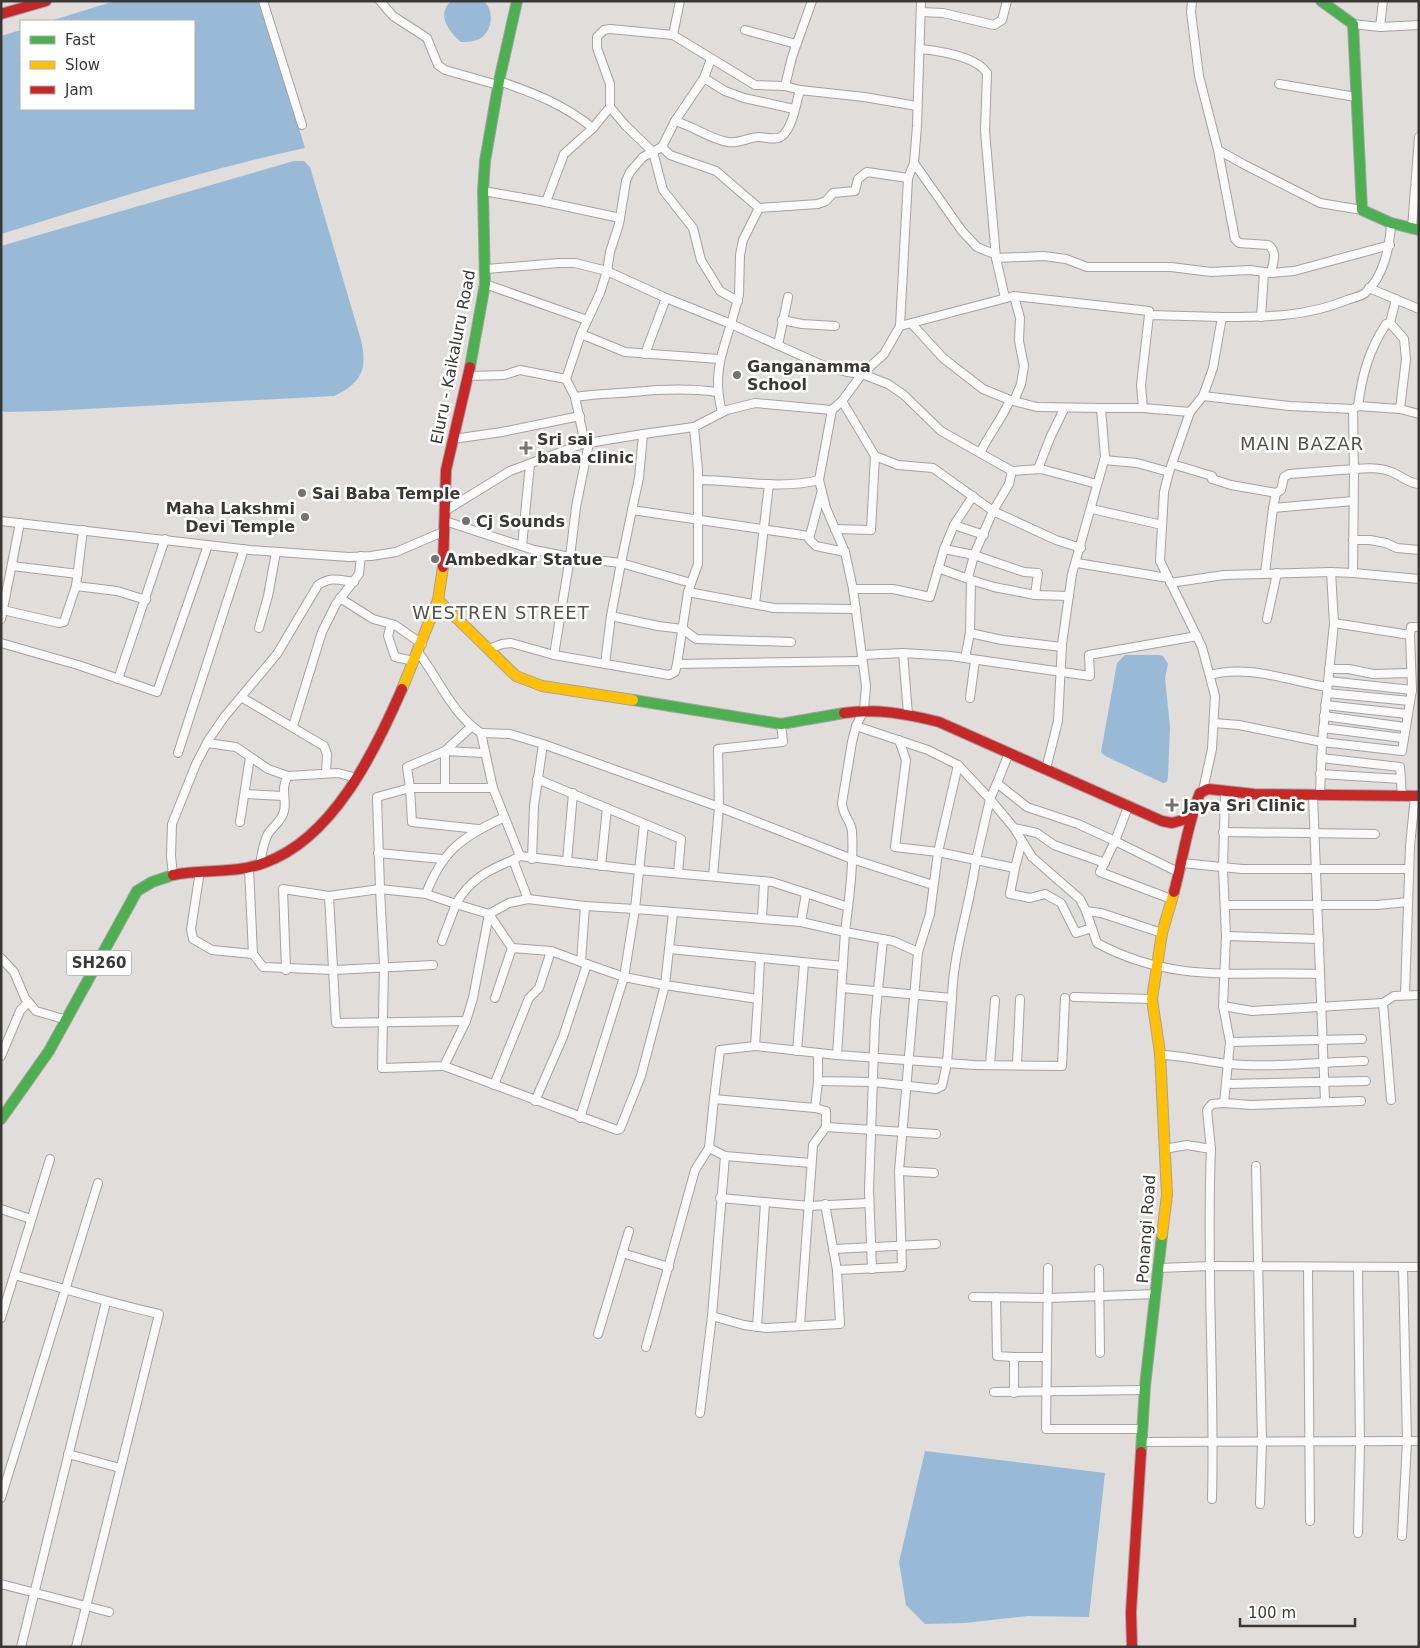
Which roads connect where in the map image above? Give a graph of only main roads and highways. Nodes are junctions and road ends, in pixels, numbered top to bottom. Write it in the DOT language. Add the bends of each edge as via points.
graph roads {
  1 [pos="46,1"];
  2 [pos="517,1"];
  3 [pos="1321,1"];
  4 [pos="1,14"];
  5 [pos="1415,229"];
  6 [pos="438,600"];
  7 [pos="1417,796"];
  8 [pos="1190,818"];
  9 [pos="1,1120"];
  10 [pos="1132,1647"];
  1 -- 4 [label="main road"];
  2 -- 6 [label="main road, Eluru - Kaikaluru Road" via="485,160 485,284 446,470"];
  3 -- 5 [label="main road" via="1353,24 1362,210"];
  6 -- 8 [label="main road" via="516,676 542,686 781,724 864,710 908,714 939,722 1128,807 1172,823"];
  6 -- 9 [label="main road, SH260" via="367,763 324,820 305,840 260,864 249,868 173,875 151,881 137,891 67,1020"];
  7 -- 8 [label="main road, Ponangi Road" via="1203,790"];
  8 -- 10 [label="main road, Ponangi Road" via="1162,933 1152,999 1160,1055 1167,1195 1144,1390 1131,1612"];
}
